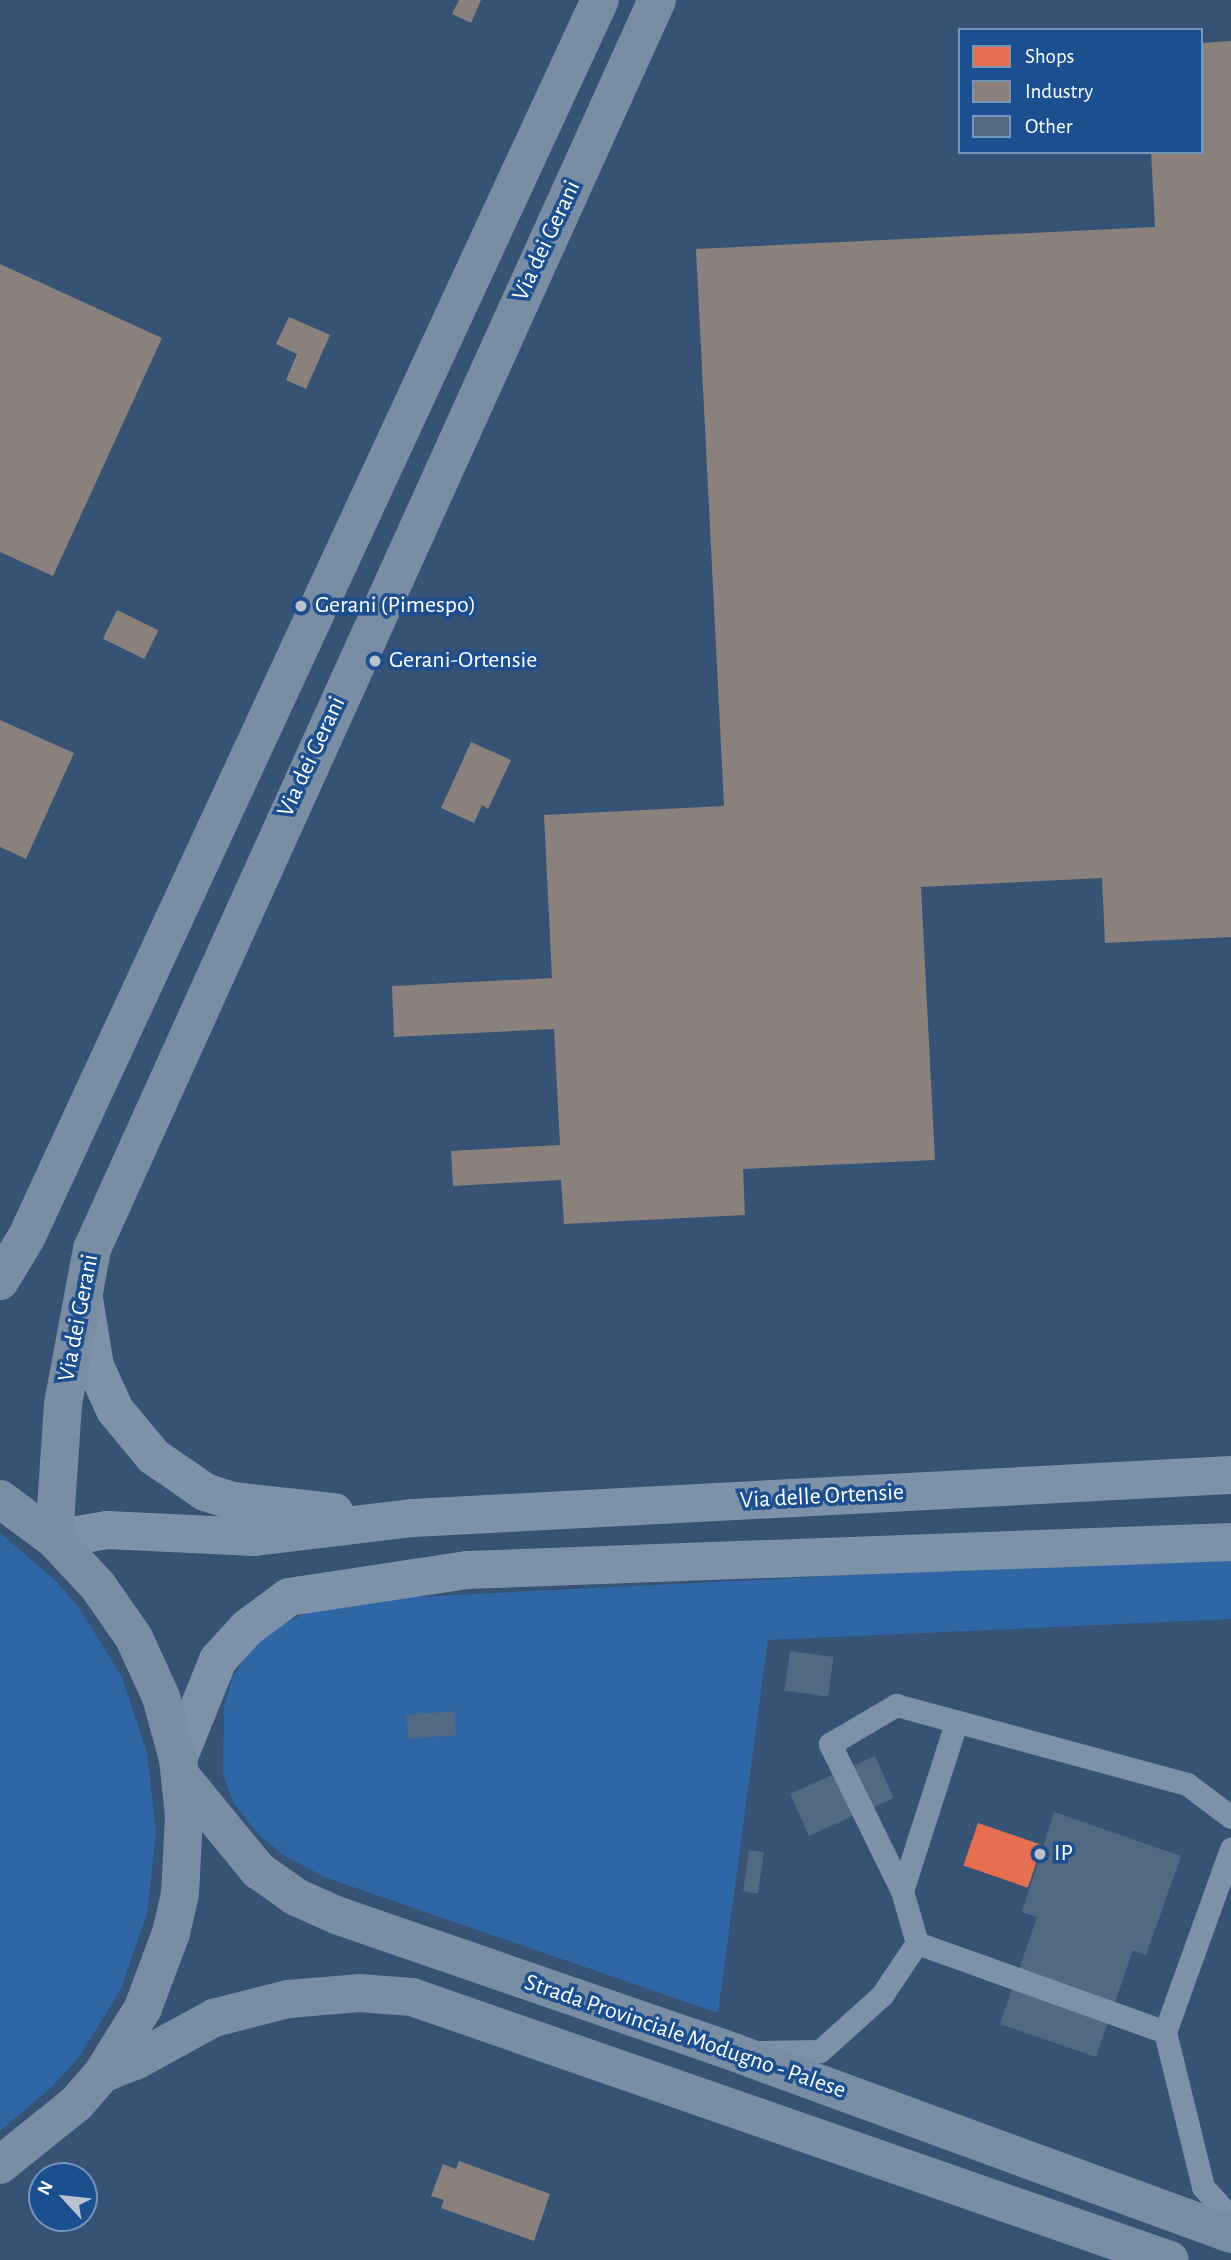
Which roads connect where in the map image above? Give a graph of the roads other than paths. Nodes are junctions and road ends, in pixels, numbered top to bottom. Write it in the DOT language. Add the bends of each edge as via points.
graph roads {
  1 [pos="600,0"];
  2 [pos="657,0"];
  3 [pos="0,1280"];
  4 [pos="82,1285"];
  5 [pos="1231,1475"];
  6 [pos="0,1499"];
  7 [pos="413,1518"];
  8 [pos="54,1539"];
  9 [pos="1231,1542"];
  10 [pos="956,1723"];
  11 [pos="179,1767"];
  12 [pos="1231,1817"];
  13 [pos="1231,1849"];
  14 [pos="902,1891"];
  15 [pos="917,1943"];
  16 [pos="1165,2032"];
  17 [pos="736,2053"];
  18 [pos="102,2074"];
  19 [pos="0,2165"];
  20 [pos="1231,2218"];
  21 [pos="1231,2234"];
  22 [pos="1170,2260"];
  1 -- 3 [label="main road" via="32,1224"];
  2 -- 4 [label="main road, Via dei Gerani" via="116,1191"];
  4 -- 7 [label="street" via="95,1366 116,1410 153,1456 181,1477 205,1492 263,1507"];
  4 -- 8 [label="main road, Via dei Gerani" via="63,1404"];
  5 -- 7 [label="street, Via delle Ortensie"];
  6 -- 8 [label="main road, Strada Provinciale Modugno - Palese"];
  7 -- 8 [label="street" via="267,1536 205,1538 107,1530"];
  8 -- 11 [label="main road, Strada Provinciale Modugno - Palese" via="98,1586 134,1638 161,1697"];
  9 -- 11 [label="street" via="467,1570 289,1597 247,1628 218,1660"];
  10 -- 12 [label="lane" via="1187,1784"];
  10 -- 14 [label="lane"];
  10 -- 14 [label="lane" via="896,1705 830,1744"];
  11 -- 17 [label="main road, Strada Provinciale Modugno - Palese" via="258,1870 296,1897"];
  11 -- 18 [label="main road, Strada Provinciale Modugno - Palese" via="184,1855 171,1933 143,2008"];
  13 -- 16 [label="lane"];
  14 -- 15 [label="lane"];
  15 -- 16 [label="lane"];
  15 -- 17 [label="lane" via="882,1995 820,2051"];
  16 -- 20 [label="lane" via="1203,2187"];
  17 -- 21 [label="main road, Strada Provinciale Modugno - Palese"];
  18 -- 19 [label="main road, Strada Provinciale Modugno - Palese" via="49,2129"];
  18 -- 22 [label="main road, Strada Provinciale Modugno - Palese" via="226,2014 288,1999 359,1993 412,1997"];
}
